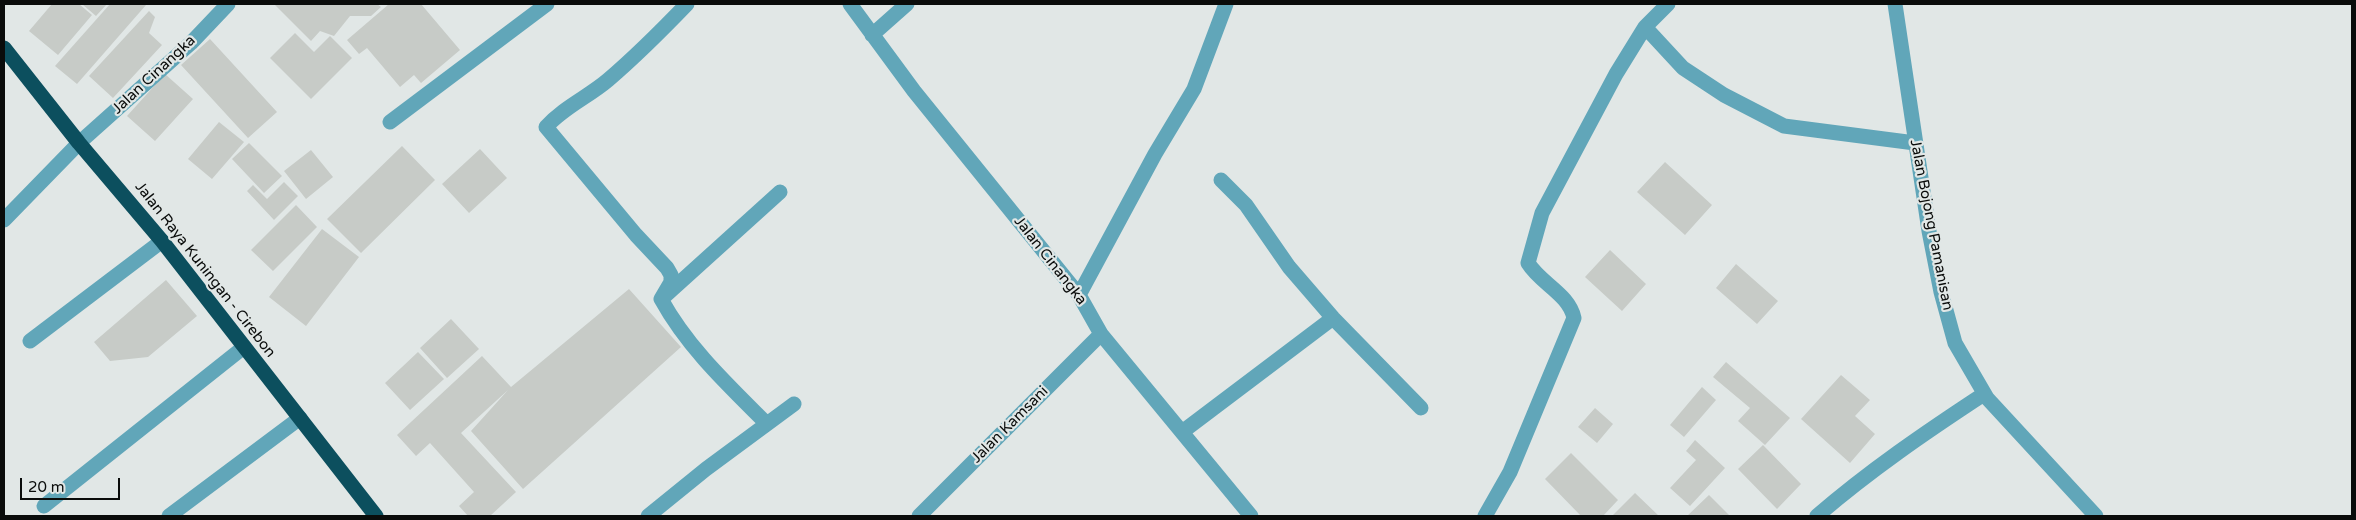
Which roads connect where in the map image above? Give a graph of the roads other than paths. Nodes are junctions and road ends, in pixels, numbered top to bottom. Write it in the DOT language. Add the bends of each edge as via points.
graph roads {
  1 [pos="228,4"];
  2 [pos="547,4"];
  3 [pos="686,4"];
  4 [pos="850,4"];
  5 [pos="907,4"];
  6 [pos="1226,4"];
  7 [pos="1668,4"];
  8 [pos="1896,4"];
  9 [pos="1645,27"];
  10 [pos="872,35"];
  11 [pos="4,48"];
  12 [pos="390,122"];
  13 [pos="79,143"];
  14 [pos="1915,143"];
  15 [pos="1221,180"];
  16 [pos="780,192"];
  17 [pos="4,220"];
  18 [pos="162,241"];
  19 [pos="1079,295"];
  20 [pos="661,299"];
  21 [pos="1333,318"];
  22 [pos="1101,334"];
  23 [pos="30,341"];
  24 [pos="244,347"];
  25 [pos="1984,394"];
  26 [pos="794,404"];
  27 [pos="1421,408"];
  28 [pos="300,418"];
  29 [pos="767,424"];
  30 [pos="1182,432"];
  31 [pos="44,506"];
  32 [pos="169,516"];
  33 [pos="376,516"];
  34 [pos="648,516"];
  35 [pos="919,516"];
  36 [pos="1252,516"];
  37 [pos="1485,516"];
  38 [pos="1817,516"];
  39 [pos="2096,516"];
  1 -- 13 [label="street, Jalan Cinangka" via="190,43"];
  2 -- 12 [label="street"];
  3 -- 20 [label="street" via="606,81 559,113 546,127 636,235 668,268 671,282"];
  4 -- 10 [label="street, Jalan Cinangka"];
  5 -- 10 [label="street"];
  6 -- 19 [label="street" via="1194,89"];
  7 -- 9 [label="street"];
  8 -- 14 [label="street, Jalan Bojong Pamanisan"];
  9 -- 14 [label="street" via="1683,68 1724,95 1784,126"];
  9 -- 37 [label="street" via="1616,74 1542,213 1528,263 1534,273 1567,300 1574,318 1510,472"];
  10 -- 19 [label="street, Jalan Cinangka"];
  11 -- 13 [label="highway, Jalan Raya Kuningan - Cirebon"];
  13 -- 17 [label="street, Jalan Cinangka"];
  13 -- 18 [label="highway, Jalan Raya Kuningan - Cirebon"];
  14 -- 25 [label="street, Jalan Bojong Pamanisan" via="1941,292 1956,343"];
  15 -- 21 [label="street" via="1246,205 1289,266"];
  16 -- 20 [label="street"];
  18 -- 23 [label="street"];
  18 -- 24 [label="highway, Jalan Raya Kuningan - Cirebon"];
  19 -- 22 [label="street, Jalan Cinangka"];
  20 -- 29 [label="street" via="698,354"];
  21 -- 27 [label="street"];
  21 -- 30 [label="street"];
  22 -- 30 [label="street, Jalan Cinangka"];
  22 -- 35 [label="street, Jalan Kamsani"];
  24 -- 28 [label="highway, Jalan Raya Kuningan - Cirebon"];
  24 -- 31 [label="street"];
  25 -- 38 [label="street" via="1898,453"];
  25 -- 39 [label="street, Jalan Bojong Pamanisan"];
  26 -- 29 [label="street"];
  28 -- 32 [label="street"];
  28 -- 33 [label="highway, Jalan Raya Kuningan - Cirebon"];
  29 -- 34 [label="street"];
  30 -- 36 [label="street, Jalan Cinangka"];
}
